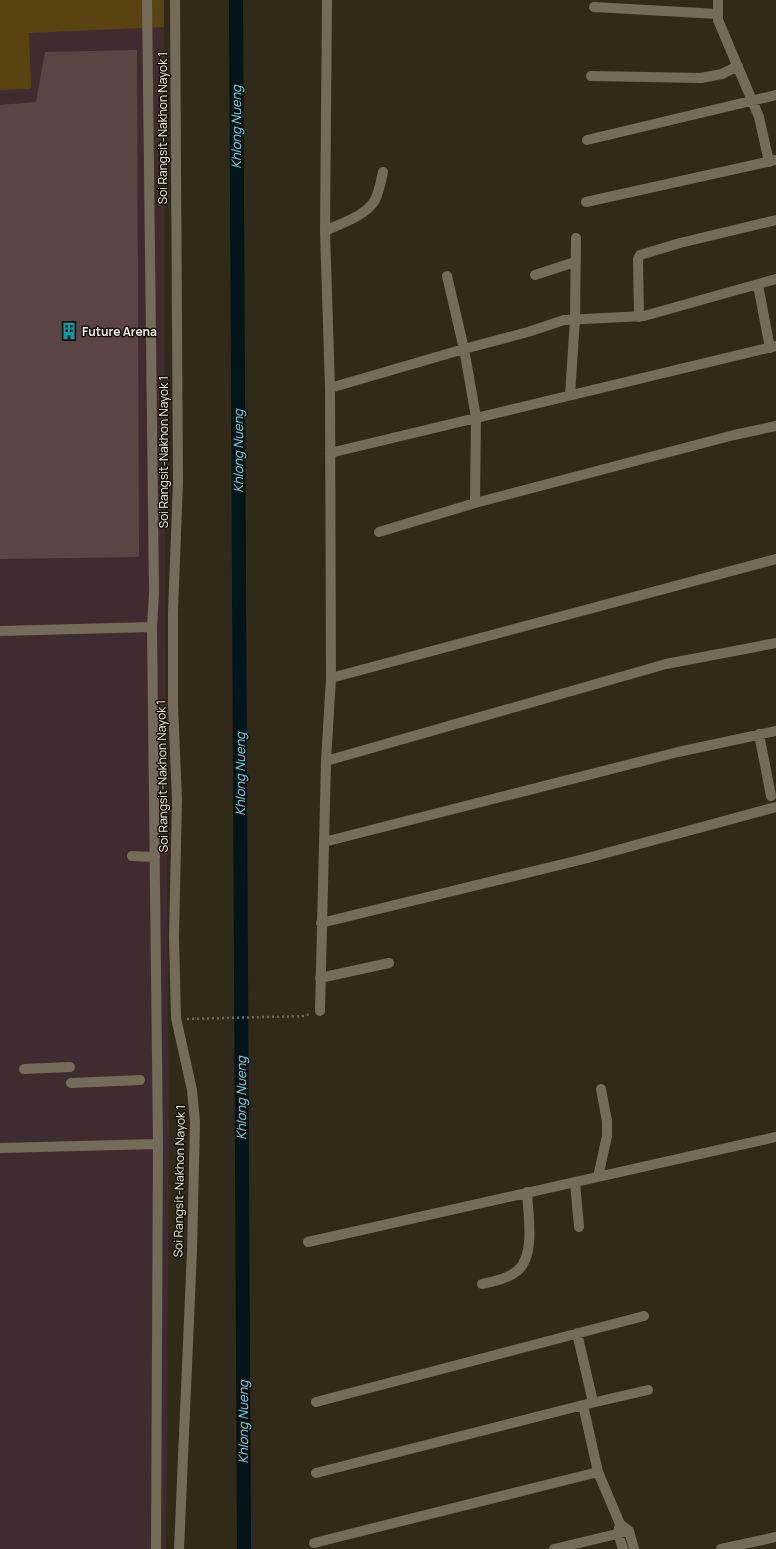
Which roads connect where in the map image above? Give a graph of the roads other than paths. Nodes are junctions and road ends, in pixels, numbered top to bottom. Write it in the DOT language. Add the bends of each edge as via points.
graph roads {
  1 [pos="147,0"];
  2 [pos="175,0"];
  3 [pos="326,0"];
  4 [pos="718,0"];
  5 [pos="594,7"];
  6 [pos="718,14"];
  7 [pos="738,66"];
  8 [pos="591,76"];
  9 [pos="776,96"];
  10 [pos="754,101"];
  11 [pos="587,140"];
  12 [pos="772,161"];
  13 [pos="383,172"];
  14 [pos="586,202"];
  15 [pos="776,220"];
  16 [pos="325,231"];
  17 [pos="576,238"];
  18 [pos="575,262"];
  19 [pos="535,275"];
  20 [pos="447,276"];
  21 [pos="776,279"];
  22 [pos="758,285"];
  23 [pos="639,317"];
  24 [pos="575,319"];
  25 [pos="773,347"];
  26 [pos="464,348"];
  27 [pos="330,388"];
  28 [pos="570,395"];
  29 [pos="476,417"];
  30 [pos="776,426"];
  31 [pos="330,453"];
  32 [pos="475,503"];
  33 [pos="379,532"];
  34 [pos="776,559"];
  35 [pos="152,627"];
  36 [pos="0,631"];
  37 [pos="776,643"];
  38 [pos="331,678"];
  39 [pos="776,731"];
  40 [pos="759,734"];
  41 [pos="326,761"];
  42 [pos="771,796"];
  43 [pos="776,807"];
  44 [pos="324,842"];
  45 [pos="132,856"];
  46 [pos="155,857"];
  47 [pos="321,923"];
  48 [pos="389,964"];
  49 [pos="320,978"];
  50 [pos="320,1011"];
  51 [pos="70,1067"];
  52 [pos="24,1069"];
  53 [pos="140,1080"];
  54 [pos="71,1083"];
  55 [pos="601,1089"];
  56 [pos="776,1138"];
  57 [pos="158,1144"];
  58 [pos="0,1148"];
  59 [pos="598,1177"];
  60 [pos="575,1182"];
  61 [pos="527,1192"];
  62 [pos="579,1227"];
  63 [pos="308,1242"];
  64 [pos="482,1284"];
  65 [pos="644,1316"];
  66 [pos="577,1333"];
  67 [pos="648,1390"];
  68 [pos="316,1402"];
  69 [pos="593,1402"];
  70 [pos="582,1405"];
  71 [pos="598,1472"];
  72 [pos="316,1473"];
  73 [pos="619,1528"];
  74 [pos="776,1537"];
  75 [pos="314,1543"];
  76 [pos="156,1549"];
  77 [pos="179,1549"];
  78 [pos="554,1549"];
  79 [pos="623,1549"];
  80 [pos="634,1549"];
  81 [pos="721,1549"];
  1 -- 35 [label="street" via="154,593"];
  2 -- 77 [label="street, Soi Rangsit-Nakhon Nayok 1" via="178,482 173,612 177,800 174,937 176,1018 192,1090 195,1122"];
  3 -- 16 [label="street"];
  4 -- 6 [label="street"];
  5 -- 6 [label="street"];
  6 -- 7 [label="street" via="720,27"];
  7 -- 8 [label="street" via="722,74 701,78"];
  7 -- 10 [label="street"];
  9 -- 10 [label="street"];
  10 -- 11 [label="street"];
  10 -- 12 [label="street"];
  12 -- 14 [label="street"];
  13 -- 16 [label="street" via="375,200 366,210"];
  15 -- 23 [label="street" via="680,242 640,255"];
  16 -- 27 [label="street"];
  17 -- 18 [label="street"];
  18 -- 19 [label="street"];
  18 -- 24 [label="street"];
  20 -- 26 [label="street"];
  21 -- 22 [label="street"];
  22 -- 23 [label="street"];
  22 -- 25 [label="street"];
  23 -- 24 [label="street"];
  24 -- 26 [label="street"];
  24 -- 28 [label="street"];
  25 -- 28 [label="street"];
  26 -- 27 [label="street"];
  26 -- 29 [label="street"];
  27 -- 31 [label="street"];
  28 -- 29 [label="street"];
  29 -- 31 [label="street"];
  29 -- 32 [label="street"];
  30 -- 32 [label="street"];
  31 -- 38 [label="street"];
  32 -- 33 [label="street"];
  34 -- 38 [label="street"];
  35 -- 36 [label="street"];
  35 -- 46 [label="street"];
  37 -- 41 [label="street" via="666,664"];
  38 -- 41 [label="street"];
  39 -- 40 [label="street"];
  40 -- 42 [label="street"];
  40 -- 44 [label="street" via="678,752"];
  41 -- 44 [label="street"];
  43 -- 47 [label="street" via="584,859"];
  44 -- 47 [label="street"];
  45 -- 46 [label="street"];
  46 -- 57 [label="street"];
  47 -- 49 [label="street"];
  48 -- 49 [label="street"];
  49 -- 50 [label="street"];
  51 -- 52 [label="street"];
  53 -- 54 [label="street"];
  55 -- 59 [label="street" via="607,1128"];
  56 -- 59 [label="street"];
  57 -- 58 [label="street"];
  57 -- 76 [label="street"];
  59 -- 60 [label="street"];
  60 -- 61 [label="street"];
  60 -- 62 [label="street"];
  61 -- 63 [label="street"];
  61 -- 64 [label="street" via="529,1248 526,1262 505,1278"];
  65 -- 66 [label="street"];
  66 -- 68 [label="street"];
  66 -- 69 [label="street"];
  67 -- 69 [label="street"];
  69 -- 70 [label="street"];
  70 -- 71 [label="street"];
  70 -- 72 [label="street"];
  71 -- 73 [label="street"];
  71 -- 75 [label="street"];
  73 -- 78 [label="street"];
  73 -- 79 [label="street"];
  73 -- 80 [label="street" via="629,1531"];
  74 -- 81 [label="street"];
}
